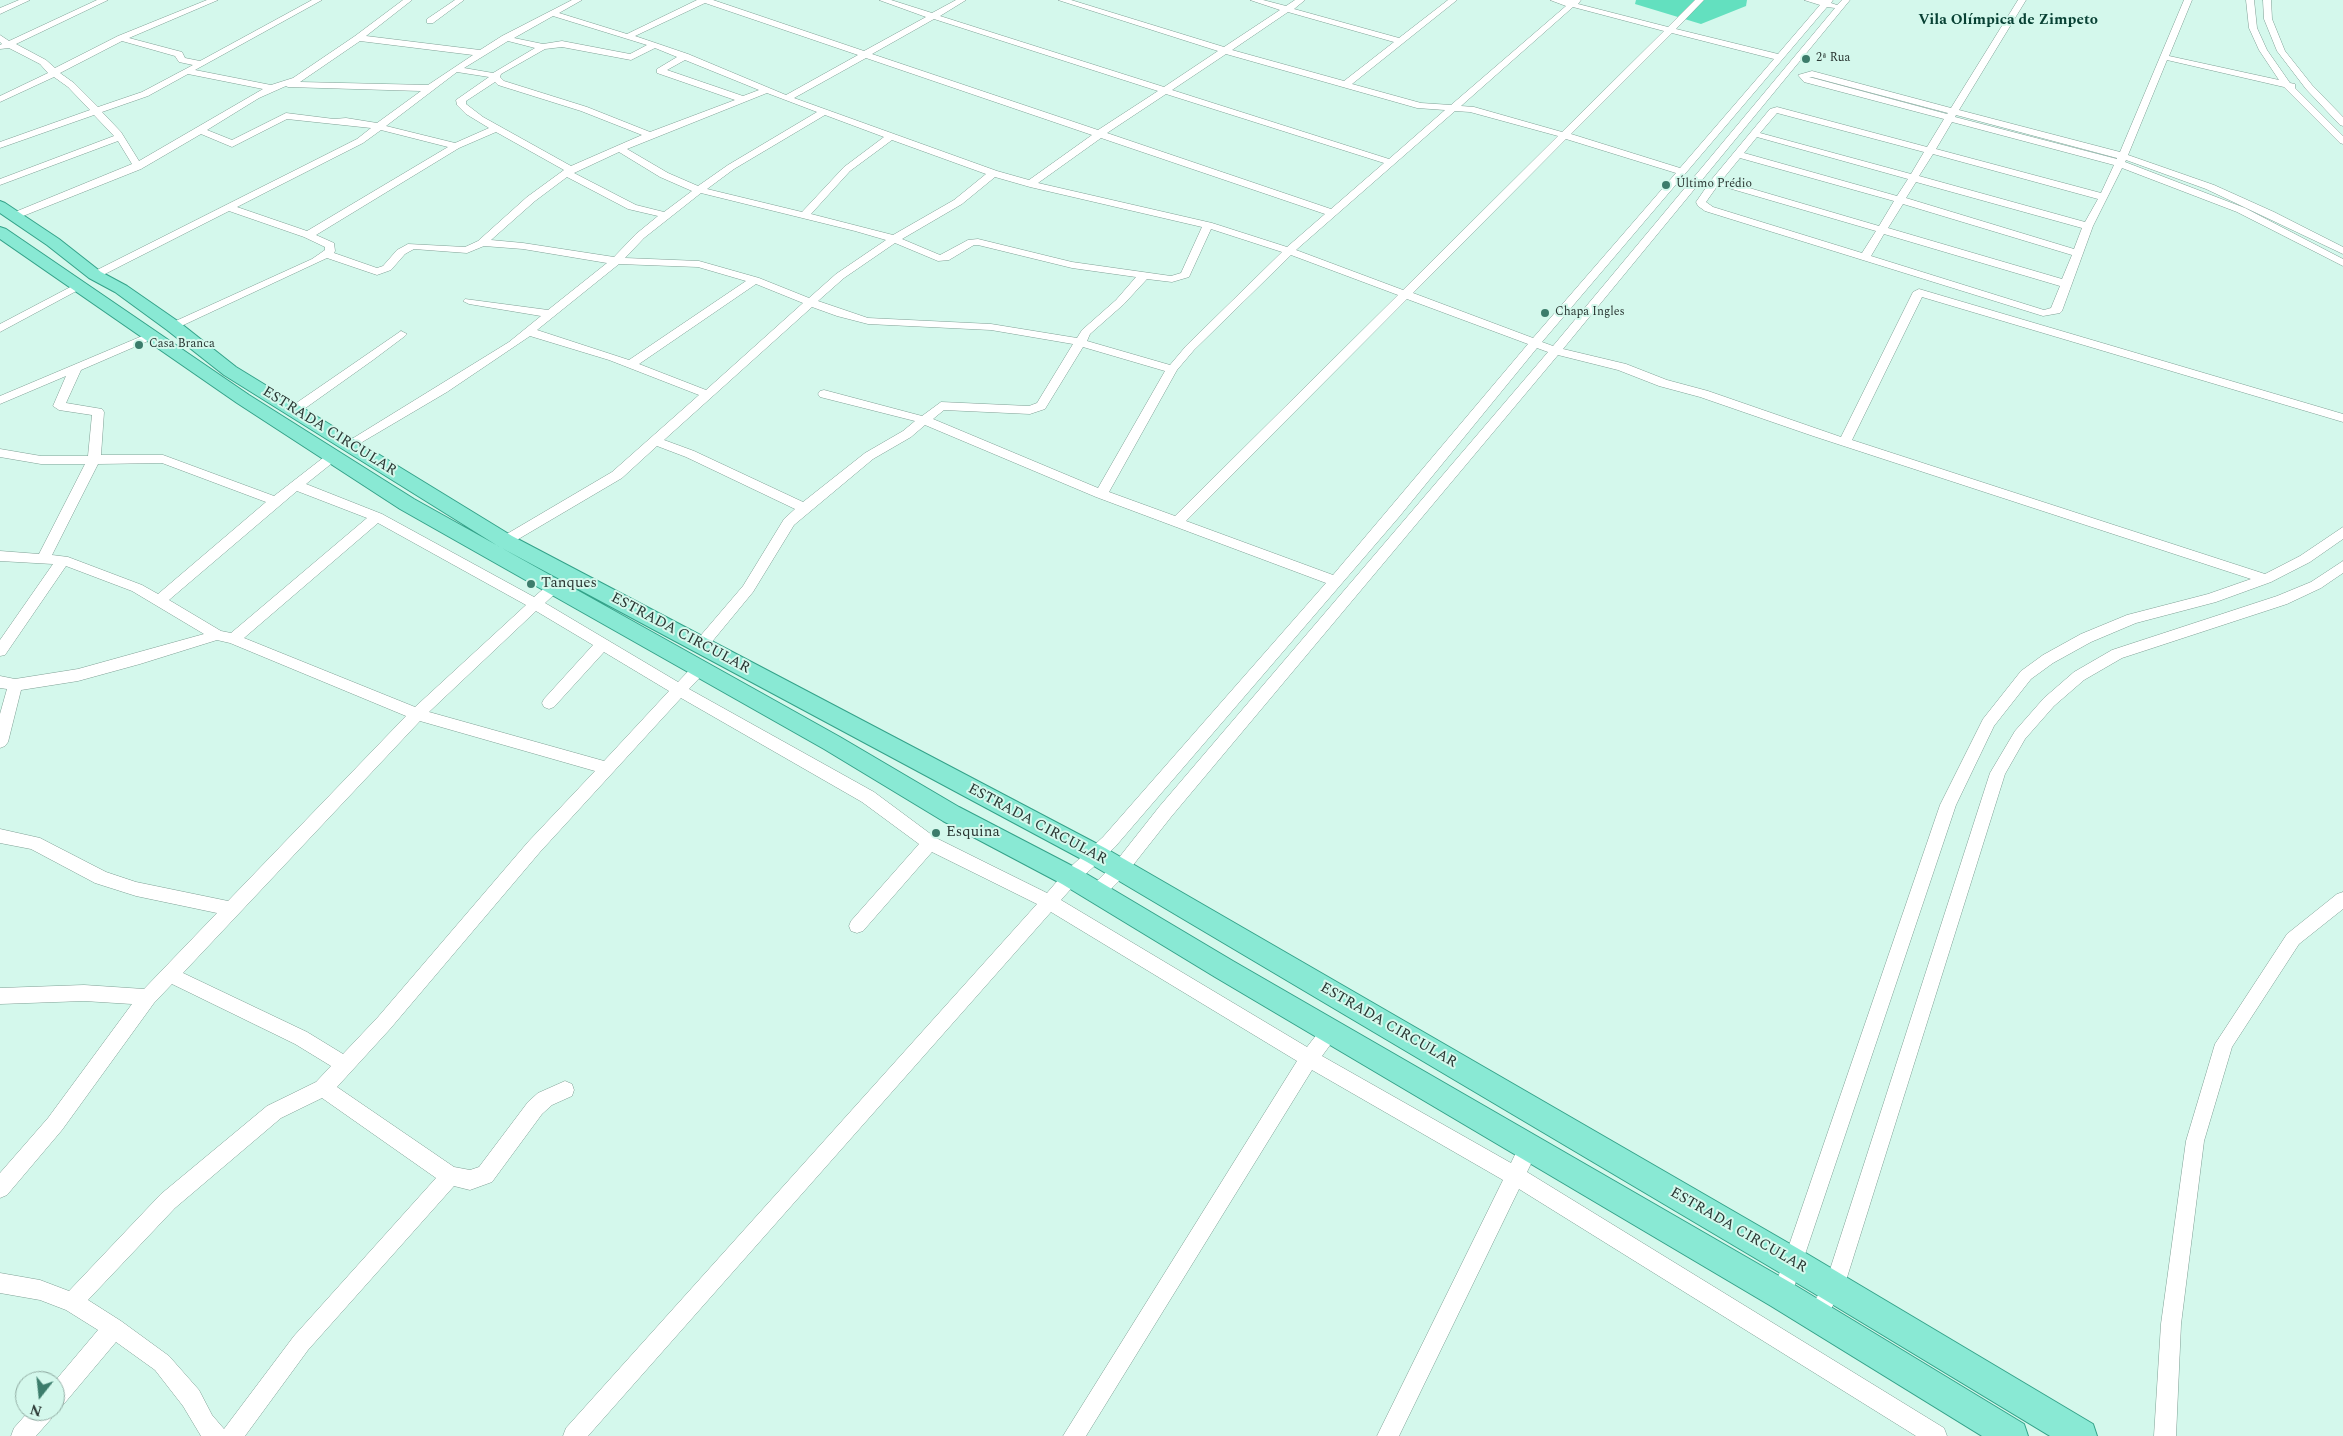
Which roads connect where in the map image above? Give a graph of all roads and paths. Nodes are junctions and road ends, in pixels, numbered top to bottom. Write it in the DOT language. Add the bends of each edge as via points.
graph roads {
  1 [pos="26,0"];
  2 [pos="104,0"];
  3 [pos="214,0"];
  4 [pos="318,0"];
  5 [pos="408,0"];
  6 [pos="460,0"];
  7 [pos="578,0"];
  8 [pos="705,0"];
  9 [pos="882,0"];
  10 [pos="962,0"];
  11 [pos="1062,0"];
  12 [pos="1254,0"];
  13 [pos="1302,0"];
  14 [pos="1453,0"];
  15 [pos="1554,0"];
  16 [pos="1700,0"];
  17 [pos="1808,0"];
  18 [pos="2022,0"];
  19 [pos="2188,0"];
  20 [pos="2250,0"];
  21 [pos="2267,0"];
  22 [pos="1574,2"];
  23 [pos="1835,3"];
  24 [pos="0,10"];
  25 [pos="1288,10"];
  26 [pos="551,13"];
  27 [pos="933,16"];
  28 [pos="430,21"];
  29 [pos="1670,30"];
  30 [pos="629,36"];
  31 [pos="0,38"];
  32 [pos="121,38"];
  33 [pos="358,38"];
  34 [pos="505,38"];
  35 [pos="1399,41"];
  36 [pos="655,45"];
  37 [pos="4,46"];
  38 [pos="543,47"];
  39 [pos="1224,50"];
  40 [pos="481,53"];
  41 [pos="866,55"];
  42 [pos="685,56"];
  43 [pos="2164,57"];
  44 [pos="1781,58"];
  45 [pos="199,63"];
  46 [pos="455,69"];
  47 [pos="185,71"];
  48 [pos="54,73"];
  49 [pos="496,76"];
  50 [pos="287,84"];
  51 [pos="1346,84"];
  52 [pos="2288,86"];
  53 [pos="2308,87"];
  54 [pos="272,88"];
  55 [pos="429,88"];
  56 [pos="766,90"];
  57 [pos="1165,91"];
  58 [pos="787,98"];
  59 [pos="0,99"];
  60 [pos="745,100"];
  61 [pos="1456,107"];
  62 [pos="825,110"];
  63 [pos="97,112"];
  64 [pos="1954,114"];
  65 [pos="2343,123"];
  66 [pos="381,127"];
  67 [pos="496,128"];
  68 [pos="200,130"];
  69 [pos="1755,134"];
  70 [pos="650,135"];
  71 [pos="1098,135"];
  72 [pos="1563,135"];
  73 [pos="891,136"];
  74 [pos="120,137"];
  75 [pos="2343,141"];
  76 [pos="0,145"];
  77 [pos="456,146"];
  78 [pos="619,148"];
  79 [pos="1931,150"];
  80 [pos="1739,155"];
  81 [pos="2121,159"];
  82 [pos="1389,162"];
  83 [pos="138,167"];
  84 [pos="569,171"];
  85 [pos="1682,172"];
  86 [pos="993,173"];
  87 [pos="1914,178"];
  88 [pos="1716,181"];
  89 [pos="0,182"];
  90 [pos="1030,184"];
  91 [pos="698,190"];
  92 [pos="2104,197"];
  93 [pos="1901,200"];
  94 [pos="0,206"];
  95 [pos="230,208"];
  96 [pos="1332,213"];
  97 [pos="665,215"];
  98 [pos="806,215"];
  99 [pos="14,216"];
  100 [pos="1208,225"];
  101 [pos="2088,226"];
  102 [pos="1882,230"];
  103 [pos="0,232"];
  104 [pos="308,235"];
  105 [pos="894,239"];
  106 [pos="482,243"];
  107 [pos="1289,251"];
  108 [pos="2343,251"];
  109 [pos="325,254"];
  110 [pos="2078,254"];
  111 [pos="1865,258"];
  112 [pos="617,260"];
  113 [pos="2343,263"];
  114 [pos="95,275"];
  115 [pos="1143,276"];
  116 [pos="755,280"];
  117 [pos="2066,284"];
  118 [pos="78,286"];
  119 [pos="1404,295"];
  120 [pos="469,301"];
  121 [pos="810,303"];
  122 [pos="551,314"];
  123 [pos="173,326"];
  124 [pos="0,329"];
  125 [pos="530,332"];
  126 [pos="401,334"];
  127 [pos="150,336"];
  128 [pos="1079,342"];
  129 [pos="1536,343"];
  130 [pos="1554,350"];
  131 [pos="631,364"];
  132 [pos="76,368"];
  133 [pos="1172,369"];
  134 [pos="706,394"];
  135 [pos="824,394"];
  136 [pos="0,400"];
  137 [pos="293,411"];
  138 [pos="2343,418"];
  139 [pos="924,420"];
  140 [pos="654,441"];
  141 [pos="1846,442"];
  142 [pos="340,451"];
  143 [pos="0,453"];
  144 [pos="94,459"];
  145 [pos="295,485"];
  146 [pos="1101,494"];
  147 [pos="276,501"];
  148 [pos="805,506"];
  149 [pos="377,517"];
  150 [pos="1176,523"];
  151 [pos="2343,532"];
  152 [pos="505,541"];
  153 [pos="0,556"];
  154 [pos="44,557"];
  155 [pos="63,560"];
  156 [pos="2343,566"];
  157 [pos="2266,579"];
  158 [pos="1335,581"];
  159 [pos="554,587"];
  160 [pos="159,601"];
  161 [pos="534,604"];
  162 [pos="217,635"];
  163 [pos="232,639"];
  164 [pos="602,644"];
  165 [pos="700,645"];
  166 [pos="0,651"];
  167 [pos="700,668"];
  168 [pos="7,683"];
  169 [pos="679,690"];
  170 [pos="549,703"];
  171 [pos="417,714"];
  172 [pos="0,742"];
  173 [pos="605,768"];
  174 [pos="0,836"];
  175 [pos="930,843"];
  176 [pos="1096,855"];
  177 [pos="1120,869"];
  178 [pos="1071,877"];
  179 [pos="1096,892"];
  180 [pos="2343,899"];
  181 [pos="1049,902"];
  182 [pos="230,909"];
  183 [pos="857,926"];
  184 [pos="170,975"];
  185 [pos="0,996"];
  186 [pos="148,997"];
  187 [pos="1330,1031"];
  188 [pos="1309,1058"];
  189 [pos="345,1065"];
  190 [pos="323,1088"];
  191 [pos="566,1090"];
  192 [pos="1529,1147"];
  193 [pos="450,1176"];
  194 [pos="1515,1176"];
  195 [pos="0,1188"];
  196 [pos="1793,1263"];
  197 [pos="0,1283"];
  198 [pos="1834,1287"];
  199 [pos="1782,1295"];
  200 [pos="72,1302"];
  201 [pos="1816,1315"];
  202 [pos="114,1328"];
  203 [pos="65,1385"];
  204 [pos="35,1421"];
  205 [pos="22,1436"];
  206 [pos="216,1436"];
  207 [pos="232,1436"];
  208 [pos="574,1436"];
  209 [pos="1074,1436"];
  210 [pos="1388,1436"];
  211 [pos="1936,1436"];
  212 [pos="2012,1436"];
  213 [pos="2081,1436"];
  214 [pos="2165,1436"];
  1 -- 24 [label="street"];
  2 -- 37 [label="street"];
  3 -- 32 [label="street"];
  4 -- 45 [label="street"];
  5 -- 33 [label="street"];
  6 -- 28 [label="street"];
  7 -- 26 [label="street"];
  8 -- 30 [label="street"];
  8 -- 41 [label="street"];
  9 -- 27 [label="street"];
  10 -- 27 [label="street"];
  11 -- 39 [label="street"];
  12 -- 25 [label="street"];
  13 -- 25 [label="street"];
  14 -- 35 [label="street"];
  15 -- 22 [label="street"];
  16 -- 29 [label="street"];
  17 -- 23 [label="street"];
  18 -- 64 [label="street"];
  19 -- 43 [label="street"];
  20 -- 52 [label="street" via="2254,28 2263,50"];
  21 -- 53 [label="street" via="2268,19 2281,51"];
  22 -- 29 [label="street"];
  22 -- 61 [label="street"];
  23 -- 44 [label="street"];
  23 -- 130 [label="street" via="1620,274"];
  25 -- 35 [label="street"];
  25 -- 39 [label="street"];
  26 -- 30 [label="street"];
  26 -- 34 [label="street"];
  27 -- 41 [label="street"];
  27 -- 57 [label="street"];
  29 -- 44 [label="street"];
  29 -- 72 [label="street"];
  30 -- 36 [label="street"];
  31 -- 37 [label="street"];
  32 -- 45 [label="street"];
  32 -- 48 [label="street"];
  33 -- 40 [label="street"];
  33 -- 50 [label="street"];
  34 -- 38 [label="street"];
  34 -- 40 [label="street"];
  35 -- 51 [label="street"];
  36 -- 38 [label="street" via="631,57 562,44"];
  36 -- 42 [label="street"];
  37 -- 48 [label="street" via="43,62"];
  38 -- 49 [label="street"];
  39 -- 51 [label="street"];
  39 -- 57 [label="street"];
  40 -- 46 [label="street"];
  41 -- 58 [label="street"];
  41 -- 71 [label="street"];
  42 -- 56 [label="street"];
  42 -- 60 [label="street" via="660,71"];
  43 -- 52 [label="street"];
  43 -- 81 [label="street"];
  44 -- 85 [label="street"];
  45 -- 47 [label="street"];
  46 -- 49 [label="street"];
  46 -- 55 [label="street"];
  47 -- 54 [label="street"];
  47 -- 63 [label="street" via="145,94"];
  48 -- 59 [label="street"];
  48 -- 63 [label="street" via="71,85"];
  49 -- 67 [label="street" via="461,100 468,112"];
  49 -- 70 [label="street" via="501,82"];
  50 -- 54 [label="street"];
  50 -- 55 [label="street"];
  51 -- 61 [label="street" via="1420,106"];
  52 -- 53 [label="street"];
  52 -- 75 [label="street"];
  53 -- 65 [label="street"];
  54 -- 68 [label="street"];
  55 -- 66 [label="street"];
  56 -- 58 [label="street"];
  56 -- 60 [label="street"];
  57 -- 71 [label="street"];
  57 -- 82 [label="street"];
  58 -- 62 [label="street"];
  60 -- 70 [label="street"];
  61 -- 72 [label="street"];
  61 -- 82 [label="street"];
  62 -- 73 [label="street"];
  62 -- 91 [label="street"];
  63 -- 74 [label="street"];
  63 -- 76 [label="street"];
  64 -- 64 [label="street" via="1807,80 1802,75 1812,74"];
  64 -- 79 [label="street"];
  64 -- 81 [label="street"];
  66 -- 68 [label="street" via="286,116 232,144"];
  66 -- 77 [label="street"];
  66 -- 95 [label="street" via="336,154"];
  67 -- 77 [label="street"];
  67 -- 84 [label="street"];
  68 -- 83 [label="street"];
  69 -- 79 [label="street" via="1774,110 1782,110"];
  69 -- 80 [label="street"];
  69 -- 87 [label="street"];
  70 -- 78 [label="street"];
  71 -- 90 [label="street"];
  71 -- 96 [label="street"];
  72 -- 85 [label="street"];
  72 -- 119 [label="street"];
  73 -- 86 [label="street"];
  73 -- 98 [label="street" via="847,170"];
  74 -- 83 [label="street"];
  74 -- 89 [label="street"];
  77 -- 104 [label="street"];
  78 -- 84 [label="street"];
  78 -- 91 [label="street" via="677,182"];
  79 -- 87 [label="street"];
  79 -- 92 [label="street"];
  80 -- 88 [label="street"];
  80 -- 93 [label="street"];
  81 -- 92 [label="street"];
  81 -- 108 [label="street" via="2210,187"];
  81 -- 113 [label="street" via="2241,210"];
  82 -- 96 [label="street"];
  83 -- 99 [label="street"];
  84 -- 97 [label="street" via="632,207"];
  84 -- 106 [label="street" via="531,199"];
  85 -- 129 [label="street"];
  86 -- 90 [label="street"];
  86 -- 105 [label="street" via="958,202"];
  87 -- 93 [label="street"];
  87 -- 101 [label="street"];
  88 -- 102 [label="street"];
  88 -- 111 [label="street" via="1701,202 1703,206"];
  90 -- 100 [label="street"];
  91 -- 97 [label="street"];
  91 -- 98 [label="street"];
  92 -- 101 [label="street"];
  93 -- 102 [label="street"];
  93 -- 110 [label="street"];
  94 -- 99 [label="main road, ESTRADA CIRCULAR"];
  95 -- 104 [label="street"];
  95 -- 114 [label="street"];
  96 -- 107 [label="street"];
  97 -- 112 [label="street"];
  98 -- 105 [label="street"];
  99 -- 114 [label="main road, ESTRADA CIRCULAR"];
  100 -- 107 [label="street"];
  100 -- 115 [label="street" via="1185,275 1172,279"];
  101 -- 110 [label="street"];
  102 -- 111 [label="street"];
  102 -- 117 [label="street"];
  103 -- 118 [label="main road"];
  104 -- 109 [label="street" via="330,246 330,251"];
  105 -- 115 [label="street" via="942,258 978,242 1072,266"];
  105 -- 121 [label="street" via="840,276"];
  106 -- 109 [label="street" via="467,250 412,246 387,268 377,272"];
  106 -- 112 [label="street"];
  107 -- 119 [label="street"];
  107 -- 133 [label="street" via="1214,323"];
  109 -- 123 [label="street"];
  110 -- 117 [label="street"];
  111 -- 117 [label="street" via="2043,313 2056,311"];
  112 -- 116 [label="street" via="699,264"];
  112 -- 122 [label="street"];
  114 -- 123 [label="main road, ESTRADA CIRCULAR" via="122,289"];
  115 -- 128 [label="street"];
  116 -- 121 [label="street"];
  116 -- 131 [label="street"];
  118 -- 124 [label="street"];
  118 -- 127 [label="main road"];
  119 -- 129 [label="street"];
  119 -- 150 [label="street"];
  120 -- 122 [label="street"];
  121 -- 128 [label="street" via="868,321 991,327 1036,332"];
  121 -- 134 [label="street"];
  122 -- 125 [label="street"];
  123 -- 137 [label="main road, ESTRADA CIRCULAR" via="230,370"];
  125 -- 131 [label="street"];
  125 -- 142 [label="street"];
  126 -- 137 [label="street"];
  127 -- 132 [label="street"];
  127 -- 142 [label="main road" via="243,399"];
  128 -- 133 [label="street"];
  128 -- 139 [label="street" via="1041,406 1036,409 946,404"];
  129 -- 130 [label="street"];
  129 -- 158 [label="street"];
  130 -- 141 [label="street" via="1622,367"];
  130 -- 177 [label="street"];
  131 -- 134 [label="street"];
  132 -- 136 [label="street"];
  132 -- 144 [label="street" via="60,406 98,412"];
  133 -- 146 [label="street"];
  134 -- 140 [label="street"];
  135 -- 139 [label="street"];
  137 -- 142 [label="main road, ESTRADA CIRCULAR"];
  138 -- 141 [label="street" via="1920,292"];
  139 -- 146 [label="street"];
  139 -- 148 [label="street" via="869,456"];
  140 -- 148 [label="street" via="690,454 793,504"];
  140 -- 152 [label="street" via="617,475"];
  141 -- 157 [label="street"];
  142 -- 145 [label="street"];
  142 -- 152 [label="main road, ESTRADA CIRCULAR"];
  142 -- 159 [label="main road" via="407,504"];
  143 -- 144 [label="street" via="41,460"];
  144 -- 147 [label="street" via="163,459"];
  144 -- 154 [label="street"];
  145 -- 147 [label="street"];
  145 -- 149 [label="street"];
  146 -- 150 [label="street"];
  147 -- 160 [label="street"];
  148 -- 165 [label="street" via="788,522 748,589"];
  149 -- 161 [label="street"];
  149 -- 163 [label="street"];
  150 -- 158 [label="street"];
  151 -- 157 [label="street" via="2305,559"];
  152 -- 165 [label="main road, ESTRADA CIRCULAR"];
  153 -- 154 [label="street"];
  154 -- 155 [label="street"];
  155 -- 160 [label="street" via="137,588"];
  155 -- 166 [label="street"];
  156 -- 198 [label="street" via="2316,584 2282,600 2117,654 2079,676 2048,702 2020,735 1998,773"];
  157 -- 196 [label="street" via="2132,620 2086,638 2026,675 1988,723 1948,805"];
  158 -- 176 [label="street"];
  159 -- 161 [label="street"];
  159 -- 167 [label="main road"];
  160 -- 162 [label="street"];
  161 -- 164 [label="street"];
  161 -- 171 [label="street"];
  162 -- 163 [label="street"];
  162 -- 168 [label="street" via="78,675"];
  163 -- 171 [label="street"];
  164 -- 169 [label="street"];
  164 -- 170 [label="street"];
  165 -- 176 [label="main road, ESTRADA CIRCULAR"];
  167 -- 169 [label="street"];
  167 -- 178 [label="main road" via="951,814"];
  168 -- 172 [label="street"];
  169 -- 173 [label="street"];
  169 -- 175 [label="street" via="868,797"];
  171 -- 173 [label="street"];
  171 -- 182 [label="street"];
  173 -- 189 [label="street"];
  174 -- 182 [label="street" via="34,843 101,878 136,889"];
  175 -- 181 [label="street"];
  175 -- 183 [label="street"];
  176 -- 177 [label="main road, ESTRADA CIRCULAR"];
  176 -- 178 [label="street"];
  177 -- 179 [label="street"];
  177 -- 196 [label="main road, ESTRADA CIRCULAR"];
  178 -- 179 [label="main road"];
  178 -- 181 [label="street"];
  179 -- 187 [label="main road"];
  180 -- 214 [label="street" via="2293,940 2224,1044 2194,1141 2171,1324"];
  181 -- 188 [label="street"];
  181 -- 208 [label="street"];
  182 -- 184 [label="street"];
  184 -- 186 [label="street"];
  184 -- 189 [label="street" via="300,1038"];
  185 -- 186 [label="street" via="84,993"];
  186 -- 195 [label="street" via="55,1124"];
  187 -- 188 [label="street"];
  187 -- 192 [label="main road"];
  188 -- 194 [label="street"];
  188 -- 209 [label="street"];
  189 -- 190 [label="street"];
  190 -- 193 [label="street"];
  190 -- 200 [label="street" via="274,1112 168,1201"];
  191 -- 193 [label="street" via="545,1099 535,1108 485,1175 470,1180"];
  192 -- 194 [label="street"];
  192 -- 199 [label="main road"];
  193 -- 207 [label="street" via="301,1343"];
  194 -- 210 [label="street"];
  194 -- 211 [label="street"];
  196 -- 198 [label="main road, ESTRADA CIRCULAR"];
  196 -- 199 [label="street"];
  197 -- 200 [label="street" via="40,1290"];
  198 -- 201 [label="street"];
  198 -- 213 [label="main road, ESTRADA CIRCULAR"];
  199 -- 201 [label="main road"];
  200 -- 202 [label="street"];
  201 -- 212 [label="main road"];
  202 -- 203 [label="street"];
  202 -- 206 [label="street" via="162,1363"];
  204 -- 205 [label="street"];
}
